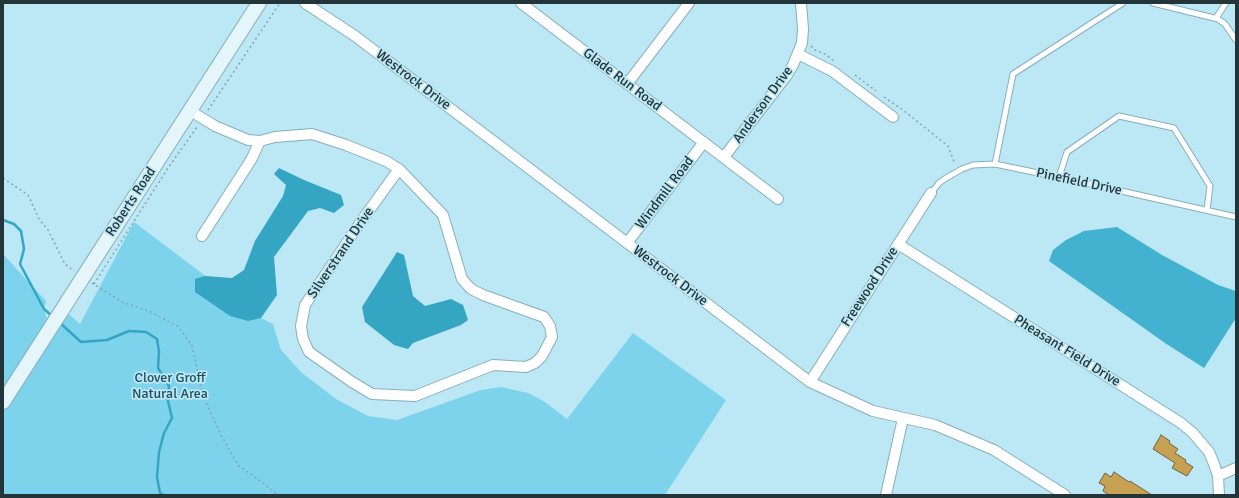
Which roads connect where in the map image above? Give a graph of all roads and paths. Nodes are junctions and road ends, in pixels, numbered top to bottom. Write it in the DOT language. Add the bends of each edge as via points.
graph roads {
  1 [pos="259,3"];
  2 [pos="280,3"];
  3 [pos="305,3"];
  4 [pos="689,3"];
  5 [pos="802,3"];
  6 [pos="1123,3"];
  7 [pos="1153,3"];
  8 [pos="1226,3"];
  9 [pos="524,4"];
  10 [pos="1216,18"];
  11 [pos="1236,40"];
  12 [pos="810,41"];
  13 [pos="798,54"];
  14 [pos="836,62"];
  15 [pos="853,74"];
  16 [pos="627,84"];
  17 [pos="877,92"];
  18 [pos="883,96"];
  19 [pos="189,110"];
  20 [pos="893,117"];
  21 [pos="202,119"];
  22 [pos="260,141"];
  23 [pos="704,142"];
  24 [pos="724,158"];
  25 [pos="995,164"];
  26 [pos="399,169"];
  27 [pos="958,171"];
  28 [pos="1059,177"];
  29 [pos="3,178"];
  30 [pos="931,193"];
  31 [pos="778,199"];
  32 [pos="1207,210"];
  33 [pos="1236,217"];
  34 [pos="202,236"];
  35 [pos="627,243"];
  36 [pos="898,244"];
  37 [pos="89,281"];
  38 [pos="810,382"];
  39 [pos="3,402"];
  40 [pos="903,418"];
  41 [pos="1236,468"];
  42 [pos="1218,476"];
  43 [pos="278,495"];
  44 [pos="886,495"];
  45 [pos="1065,495"];
  46 [pos="1219,495"];
  1 -- 19 [label="main road, Roberts Road"];
  2 -- 21 [label="path"];
  3 -- 35 [label="street, Westrock Drive" via="355,36"];
  4 -- 16 [label="street"];
  5 -- 13 [label="street, Anderson Drive" via="802,43"];
  6 -- 25 [label="lane" via="1013,74"];
  7 -- 10 [label="lane"];
  8 -- 10 [label="lane"];
  9 -- 16 [label="street, Glade Run Road"];
  10 -- 11 [label="lane" via="1225,24"];
  12 -- 14 [label="path" via="812,48"];
  13 -- 20 [label="street" via="832,71"];
  13 -- 24 [label="street, Anderson Drive" via="787,75"];
  15 -- 17 [label="path"];
  16 -- 23 [label="street, Glade Run Road"];
  18 -- 27 [label="path" via="948,146"];
  19 -- 21 [label="street"];
  19 -- 37 [label="main road, Roberts Road"];
  21 -- 22 [label="street" via="248,140"];
  21 -- 37 [label="path"];
  22 -- 26 [label="street" via="274,137 312,134 386,161"];
  22 -- 34 [label="street" via="251,160"];
  23 -- 24 [label="street, Glade Run Road"];
  23 -- 35 [label="street, Windmill Road"];
  24 -- 31 [label="street, Glade Run Road"];
  25 -- 27 [label="lane, Pinefield Drive" via="973,165"];
  25 -- 28 [label="lane, Pinefield Drive"];
  26 -- 26 [label="street, Silverstrand Drive" via="443,216 462,279 471,289 544,317 550,326 552,336 542,356 535,363 526,367 493,365 416,396 372,394 309,352 303,340 301,326 305,304"];
  27 -- 30 [label="lane, Pinefield Drive" via="942,180"];
  28 -- 32 [label="lane, Pinefield Drive"];
  28 -- 32 [label="lane" via="1067,152 1119,116 1174,128 1210,186"];
  29 -- 37 [label="path" via="28,195 64,264"];
  30 -- 36 [label="street, Freewood Drive"];
  32 -- 33 [label="lane, Pinefield Drive"];
  35 -- 38 [label="street, Westrock Drive"];
  36 -- 38 [label="street, Freewood Drive"];
  36 -- 42 [label="street, Pheasant Field Drive" via="1181,423 1209,452"];
  37 -- 39 [label="main road, Roberts Road" via="55,320"];
  37 -- 43 [label="path" via="122,302 152,312 179,327 192,346 203,395 238,465"];
  38 -- 40 [label="street, Westrock Drive" via="873,411"];
  40 -- 44 [label="street"];
  40 -- 45 [label="street, Westrock Drive" via="935,425 994,450"];
  41 -- 42 [label="street"];
  42 -- 46 [label="street, Pheasant Field Drive"];
}
